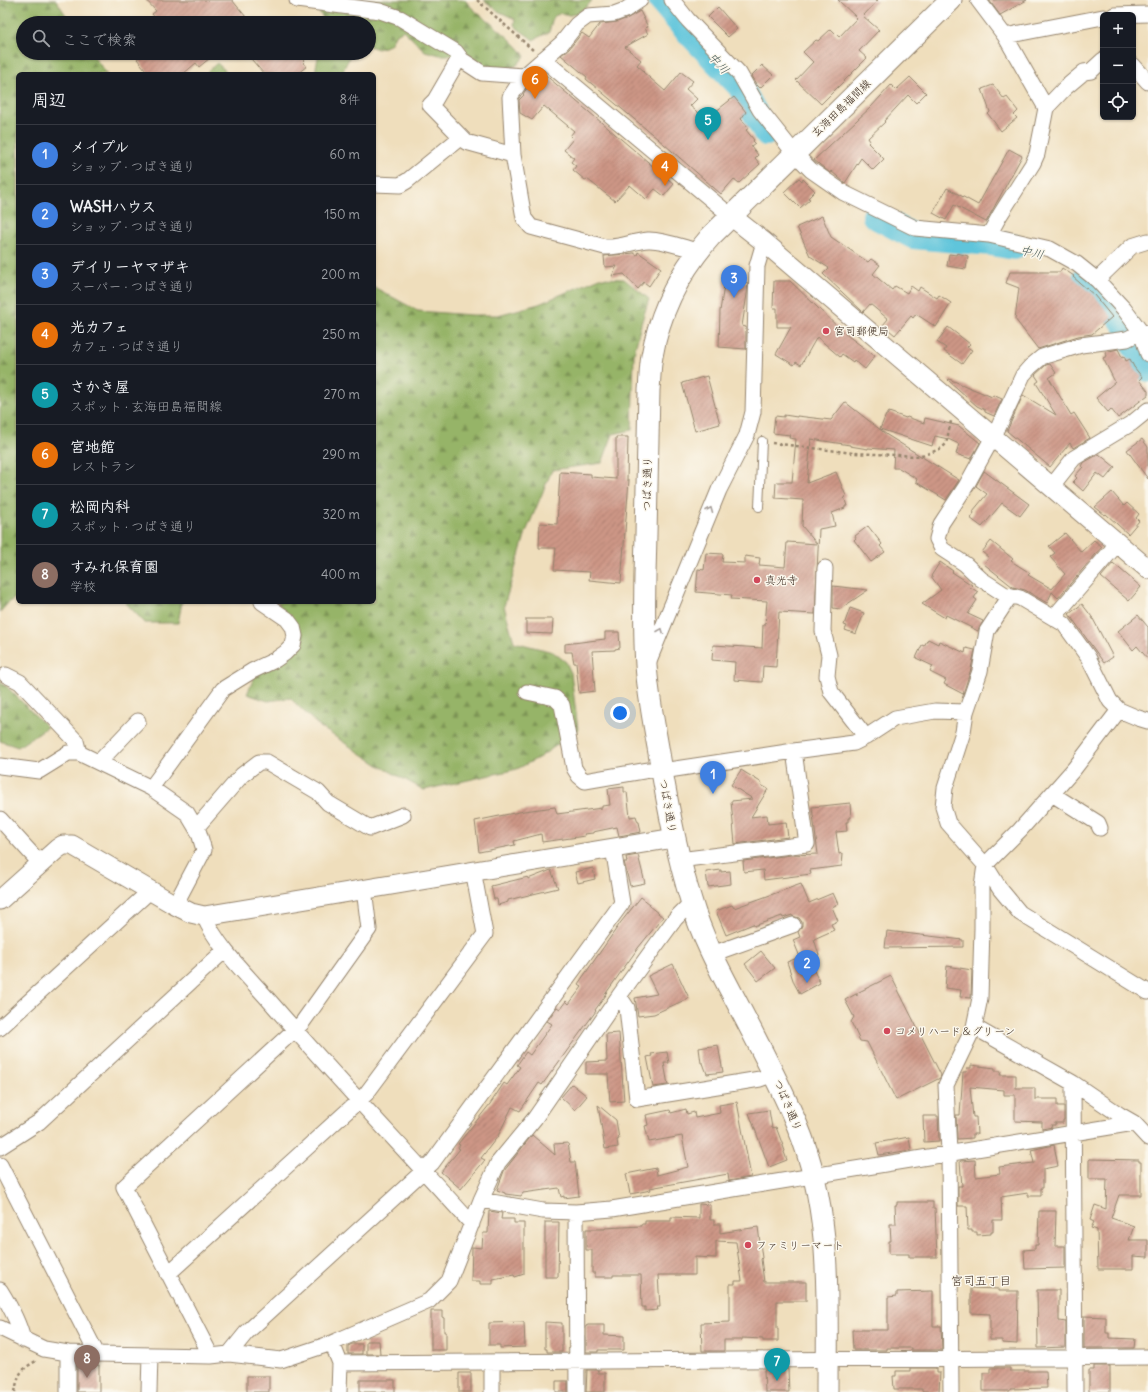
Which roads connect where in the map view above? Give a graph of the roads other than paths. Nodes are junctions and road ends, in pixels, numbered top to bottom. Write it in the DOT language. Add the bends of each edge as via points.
graph roads {
  1 [pos="297,0"];
  2 [pos="640,0"];
  3 [pos="672,0"];
  4 [pos="951,0"];
  5 [pos="978,0"];
  6 [pos="1136,14"];
  7 [pos="1148,14"];
  8 [pos="1100,18"];
  9 [pos="1005,36"];
  10 [pos="460,57"];
  11 [pos="543,59"];
  12 [pos="1100,62"];
  13 [pos="1136,68"];
  14 [pos="524,76"];
  15 [pos="1148,82"];
  16 [pos="1046,108"];
  17 [pos="461,137"];
  18 [pos="795,154"];
  19 [pos="513,155"];
  20 [pos="376,184"];
  21 [pos="731,216"];
  22 [pos="989,235"];
  23 [pos="1148,241"];
  24 [pos="764,242"];
  25 [pos="697,251"];
  26 [pos="1097,280"];
  27 [pos="1145,333"];
  28 [pos="1148,354"];
  29 [pos="1148,410"];
  30 [pos="993,437"];
  31 [pos="762,441"];
  32 [pos="1051,487"];
  33 [pos="759,507"];
  34 [pos="1118,543"];
  35 [pos="825,568"];
  36 [pos="1148,569"];
  37 [pos="1010,596"];
  38 [pos="265,604"];
  39 [pos="1054,617"];
  40 [pos="646,667"];
  41 [pos="6,675"];
  42 [pos="527,692"];
  43 [pos="1119,710"];
  44 [pos="966,712"];
  45 [pos="138,720"];
  46 [pos="1148,721"];
  47 [pos="866,737"];
  48 [pos="794,751"];
  49 [pos="79,753"];
  50 [pos="99,762"];
  51 [pos="0,766"];
  52 [pos="662,771"];
  53 [pos="151,788"];
  54 [pos="1052,794"];
  55 [pos="403,815"];
  56 [pos="0,819"];
  57 [pos="196,828"];
  58 [pos="1100,828"];
  59 [pos="674,838"];
  60 [pos="613,848"];
  61 [pos="679,860"];
  62 [pos="40,863"];
  63 [pos="985,865"];
  64 [pos="473,870"];
  65 [pos="364,889"];
  66 [pos="150,890"];
  67 [pos="0,900"];
  68 [pos="692,903"];
  69 [pos="175,905"];
  70 [pos="204,916"];
  71 [pos="793,925"];
  72 [pos="225,950"];
  73 [pos="712,954"];
  74 [pos="1148,992"];
  75 [pos="619,996"];
  76 [pos="974,1027"];
  77 [pos="0,1028"];
  78 [pos="294,1030"];
  79 [pos="774,1074"];
  80 [pos="1073,1083"];
  81 [pos="359,1100"];
  82 [pos="1134,1123"];
  83 [pos="1074,1132"];
  84 [pos="1148,1138"];
  85 [pos="0,1147"];
  86 [pos="949,1153"];
  87 [pos="0,1165"];
  88 [pos="424,1170"];
  89 [pos="814,1175"];
  90 [pos="481,1200"];
  91 [pos="576,1212"];
  92 [pos="472,1224"];
  93 [pos="168,1274"];
  94 [pos="0,1290"];
  95 [pos="0,1328"];
  96 [pos="22,1340"];
  97 [pos="332,1343"];
  98 [pos="68,1353"];
  99 [pos="97,1354"];
  100 [pos="229,1354"];
  101 [pos="150,1355"];
  102 [pos="211,1356"];
  103 [pos="1148,1357"];
  104 [pos="951,1358"];
  105 [pos="1075,1358"];
  106 [pos="827,1360"];
  107 [pos="577,1362"];
  108 [pos="340,1363"];
  109 [pos="492,1363"];
  110 [pos="68,1392"];
  111 [pos="149,1392"];
  112 [pos="339,1392"];
  113 [pos="492,1392"];
  114 [pos="577,1392"];
  115 [pos="827,1392"];
  116 [pos="951,1392"];
  117 [pos="1075,1392"];
  1 -- 10 [label="street" via="380,11 400,18 456,52"];
  2 -- 11 [label="street" via="614,14 588,16 576,24 562,43"];
  3 -- 18 [label="street" via="739,73 760,110"];
  4 -- 18 [label="main road, 玄海田島福間線"];
  5 -- 9 [label="street"];
  6 -- 7 [label="street"];
  8 -- 9 [label="street"];
  9 -- 16 [label="street"];
  10 -- 14 [label="street" via="482,73"];
  10 -- 17 [label="street" via="430,105"];
  11 -- 14 [label="street"];
  11 -- 21 [label="street"];
  12 -- 16 [label="street" via="1084,72"];
  13 -- 15 [label="street"];
  14 -- 19 [label="street" via="510,97"];
  16 -- 22 [label="street" via="1033,163"];
  17 -- 19 [label="street" via="466,142"];
  17 -- 20 [label="street" via="400,185"];
  18 -- 21 [label="main road, 玄海田島福間線"];
  18 -- 22 [label="street" via="811,170 844,193 915,228"];
  19 -- 25 [label="street" via="524,218 531,227 605,247 616,248 649,240"];
  21 -- 24 [label="street"];
  21 -- 25 [label="main road, つばき通り"];
  22 -- 26 [label="street" via="1050,249 1077,264"];
  23 -- 26 [label="street" via="1132,246"];
  24 -- 30 [label="street"];
  40 -- 24 [label="street, one-way" via="719,490 747,435 753,412 756,266"];
  25 -- 40 [label="main road, つばき通り" via="669,299 651,357 645,599"];
  26 -- 27 [label="street"];
  27 -- 28 [label="street"];
  27 -- 30 [label="street" via="1127,339 1081,345 1042,358 1023,375"];
  29 -- 32 [label="street" via="1132,423 1074,458"];
  30 -- 32 [label="street"];
  30 -- 37 [label="street" via="941,524 937,539 942,549 965,564 981,579"];
  31 -- 33 [label="lane"];
  32 -- 34 [label="street"];
  34 -- 36 [label="street"];
  34 -- 39 [label="street"];
  35 -- 47 [label="street" via="823,631 829,654 827,676 831,692"];
  37 -- 39 [label="street" via="1020,598"];
  37 -- 44 [label="street" via="987,631 980,671"];
  38 -- 53 [label="street" via="287,619 293,627 293,645 280,656 224,689"];
  39 -- 43 [label="street" via="1064,624 1088,657 1110,701"];
  40 -- 52 [label="main road, つばき通り"];
  41 -- 49 [label="street" via="20,682 76,741"];
  42 -- 52 [label="street" via="555,698 562,705 574,768 585,781 650,770"];
  43 -- 46 [label="street"];
  43 -- 54 [label="street"];
  44 -- 47 [label="street" via="935,711 895,718"];
  44 -- 63 [label="street" via="963,732 945,788 943,807 948,823"];
  45 -- 50 [label="street"];
  47 -- 48 [label="street" via="854,743"];
  48 -- 52 [label="street"];
  48 -- 61 [label="street" via="807,844"];
  49 -- 50 [label="street"];
  49 -- 51 [label="street" via="68,753 39,771"];
  50 -- 53 [label="street"];
  52 -- 59 [label="main road, つばき通り"];
  53 -- 57 [label="street" via="186,814"];
  54 -- 58 [label="street" via="1098,823"];
  54 -- 63 [label="street"];
  55 -- 57 [label="street" via="370,828 328,803 318,792 267,762 259,762 242,776"];
  56 -- 62 [label="street"];
  57 -- 69 [label="street" via="204,850"];
  59 -- 60 [label="street"];
  59 -- 61 [label="main road, つばき通り"];
  60 -- 64 [label="street"];
  60 -- 88 [label="street" via="622,903 432,1163"];
  61 -- 68 [label="main road, つばき通り"];
  62 -- 66 [label="street" via="63,845 72,845"];
  62 -- 67 [label="street"];
  63 -- 74 [label="street" via="1000,889 1020,913"];
  63 -- 76 [label="street" via="982,886 980,998"];
  64 -- 65 [label="street"];
  64 -- 81 [label="street" via="485,934"];
  65 -- 70 [label="street"];
  65 -- 78 [label="street" via="369,929 302,1023"];
  66 -- 69 [label="street"];
  66 -- 77 [label="street"];
  68 -- 73 [label="main road, つばき通り"];
  68 -- 75 [label="street" via="675,919"];
  69 -- 70 [label="street"];
  70 -- 72 [label="street" via="209,929"];
  71 -- 73 [label="street"];
  72 -- 78 [label="street"];
  72 -- 85 [label="street" via="39,1122"];
  73 -- 79 [label="main road, つばき通り"];
  75 -- 79 [label="street" via="627,1008 637,1099 760,1079"];
  75 -- 90 [label="street" via="535,1118 498,1163"];
  76 -- 80 [label="street"];
  76 -- 86 [label="street" via="946,1085"];
  78 -- 81 [label="street"];
  78 -- 93 [label="street" via="124,1187"];
  79 -- 89 [label="main road, つばき通り" via="798,1127"];
  80 -- 82 [label="street"];
  80 -- 83 [label="street"];
  81 -- 88 [label="street"];
  81 -- 93 [label="street"];
  82 -- 83 [label="street"];
  82 -- 84 [label="street"];
  83 -- 86 [label="street"];
  83 -- 105 [label="street"];
  86 -- 89 [label="street"];
  86 -- 104 [label="street"];
  87 -- 99 [label="street"];
  88 -- 92 [label="street"];
  88 -- 100 [label="street" via="246,1333"];
  89 -- 91 [label="street" via="612,1209"];
  89 -- 106 [label="main road, つばき通り" via="825,1244"];
  90 -- 91 [label="street" via="543,1211"];
  90 -- 92 [label="street"];
  91 -- 107 [label="street"];
  92 -- 97 [label="street" via="449,1281 430,1301"];
  93 -- 102 [label="street"];
  94 -- 96 [label="street" via="20,1330"];
  95 -- 96 [label="street"];
  96 -- 98 [label="street" via="44,1350"];
  97 -- 100 [label="street" via="281,1360"];
  97 -- 108 [label="street"];
  98 -- 99 [label="street"];
  98 -- 110 [label="street"];
  99 -- 101 [label="street"];
  100 -- 102 [label="street"];
  101 -- 102 [label="street"];
  101 -- 111 [label="street"];
  103 -- 105 [label="street"];
  104 -- 105 [label="street"];
  104 -- 106 [label="street"];
  104 -- 116 [label="street"];
  105 -- 117 [label="street"];
  106 -- 107 [label="street"];
  106 -- 115 [label="main road, つばき通り"];
  107 -- 109 [label="street"];
  107 -- 114 [label="street"];
  108 -- 109 [label="street"];
  108 -- 112 [label="street"];
  109 -- 113 [label="street"];
}
